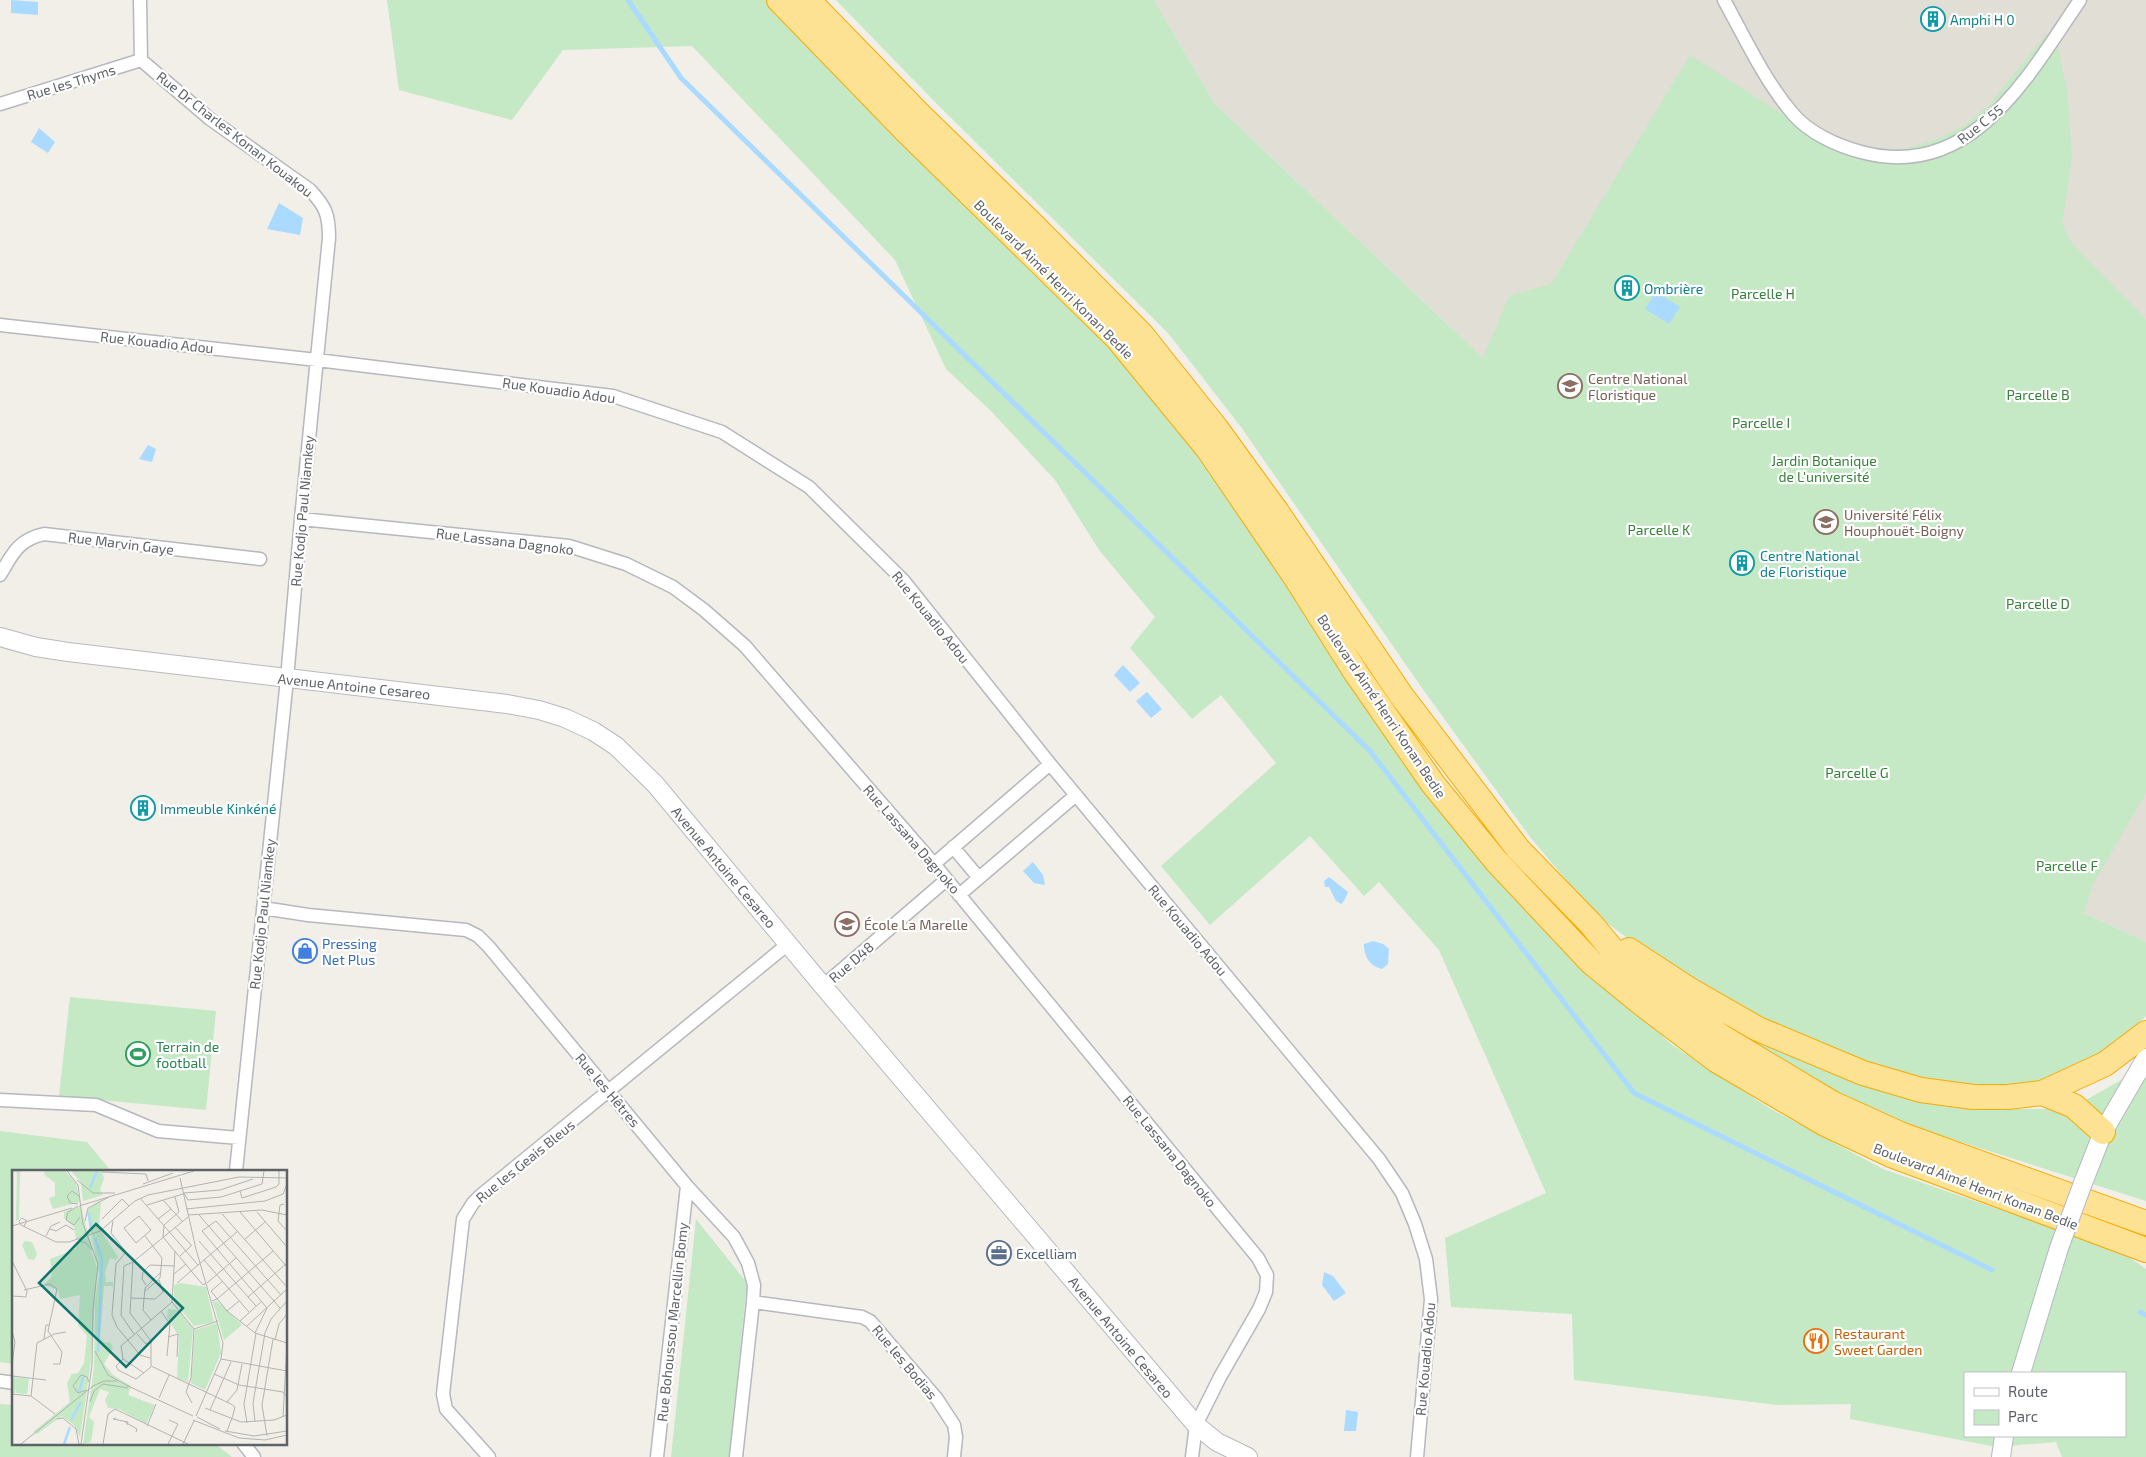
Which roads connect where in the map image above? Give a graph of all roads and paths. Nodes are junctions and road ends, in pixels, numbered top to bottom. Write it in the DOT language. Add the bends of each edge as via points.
graph roads {
  1 [pos="140,0"];
  2 [pos="779,0"];
  3 [pos="808,0"];
  4 [pos="1724,0"];
  5 [pos="2080,0"];
  6 [pos="141,60"];
  7 [pos="0,104"];
  8 [pos="0,325"];
  9 [pos="317,360"];
  10 [pos="301,519"];
  11 [pos="260,559"];
  12 [pos="0,575"];
  13 [pos="0,637"];
  14 [pos="288,679"];
  15 [pos="1050,764"];
  16 [pos="1076,795"];
  17 [pos="953,847"];
  18 [pos="934,864"];
  19 [pos="979,878"];
  20 [pos="946,880"];
  21 [pos="959,895"];
  22 [pos="263,908"];
  23 [pos="1590,924"];
  24 [pos="788,944"];
  25 [pos="823,986"];
  26 [pos="2146,1033"];
  27 [pos="2146,1058"];
  28 [pos="610,1092"];
  29 [pos="2042,1093"];
  30 [pos="0,1100"];
  31 [pos="2103,1132"];
  32 [pos="239,1138"];
  33 [pos="236,1170"];
  34 [pos="687,1186"];
  35 [pos="2146,1223"];
  36 [pos="2146,1250"];
  37 [pos="753,1302"];
  38 [pos="2021,1372"];
  39 [pos="1196,1425"];
  40 [pos="2004,1437"];
  41 [pos="244,1444"];
  42 [pos="254,1457"];
  43 [pos="489,1457"];
  44 [pos="657,1457"];
  45 [pos="736,1457"];
  46 [pos="954,1457"];
  47 [pos="1192,1457"];
  48 [pos="1248,1457"];
  49 [pos="1416,1457"];
  50 [pos="2001,1457"];
  1 -- 6 [label="street"];
  2 -- 36 [label="highway, Boulevard Aimé Henri Konan Bedie" via="904,130 1116,338 1208,449 1433,784 1497,862 1592,963 1716,1060 1825,1124 1891,1156"];
  3 -- 23 [label="highway, Boulevard Aimé Henri Konan Bedie" via="1142,335 1277,512 1401,696 1518,849"];
  4 -- 5 [label="street, Rue C 55" via="1771,84 1794,115 1817,133 1846,148 1876,156 1909,156 1941,150 1967,137 1994,117 2017,92"];
  6 -- 7 [label="street, Rue les Thyms"];
  6 -- 9 [label="street, Rue Dr Charles Konan Kouakou" via="203,113 310,190 322,203 329,220 329,238"];
  8 -- 9 [label="street, Rue Kouadio Adou"];
  9 -- 10 [label="street, Rue Kodjo Paul Niamkey"];
  9 -- 15 [label="street, Rue Kouadio Adou" via="614,396 722,432 809,487 903,580"];
  10 -- 14 [label="street, Rue Kodjo Paul Niamkey"];
  10 -- 18 [label="street, Rue Lassana Dagnoko" via="569,546 626,564 673,587 745,646"];
  11 -- 12 [label="street, Rue Marvin Gaye" via="44,534 29,538 14,552"];
  13 -- 14 [label="street, Avenue Antoine Cesareo" via="68,652"];
  14 -- 22 [label="street, Rue Kodjo Paul Niamkey"];
  14 -- 24 [label="street, Avenue Antoine Cesareo" via="507,704 556,715 592,731 616,746 655,784"];
  15 -- 16 [label="street, Rue Kouadio Adou"];
  15 -- 17 [label="street"];
  16 -- 19 [label="street"];
  16 -- 49 [label="street, Rue Kouadio Adou" via="1379,1159 1402,1193 1426,1259 1431,1299"];
  17 -- 18 [label="street"];
  17 -- 19 [label="street"];
  18 -- 20 [label="street, Rue Lassana Dagnoko"];
  19 -- 21 [label="street"];
  20 -- 21 [label="street, Rue Lassana Dagnoko"];
  20 -- 25 [label="street, Rue D48"];
  21 -- 39 [label="street, Rue Lassana Dagnoko" via="1258,1258 1267,1275 1266,1292 1259,1309"];
  22 -- 28 [label="street, Rue les Hêtres" via="308,916 466,930 478,936"];
  22 -- 32 [label="street, Rue Kodjo Paul Niamkey"];
  23 -- 29 [label="highway" via="1662,973 1758,1029 1863,1073 1921,1090 1973,1097"];
  23 -- 35 [label="highway, Boulevard Aimé Henri Konan Bedie" via="1625,965 1651,986 1722,1036 1832,1103 1900,1134"];
  24 -- 25 [label="street, Avenue Antoine Cesareo"];
  24 -- 28 [label="street, Rue les Geais Bleus"];
  25 -- 39 [label="street, Avenue Antoine Cesareo"];
  26 -- 29 [label="highway" via="2105,1064"];
  27 -- 31 [label="street"];
  28 -- 34 [label="street, Rue les Hêtres"];
  28 -- 43 [label="street, Rue les Geais Bleus" via="480,1196 463,1219 443,1394 446,1409"];
  29 -- 31 [label="highway" via="2074,1106"];
  30 -- 32 [label="street" via="96,1104 158,1131"];
  31 -- 38 [label="street, bridge" via="2059,1248"];
  32 -- 33 [label="street, Rue Kodjo Paul Niamkey"];
  34 -- 37 [label="street, Rue les Hêtres" via="734,1237 748,1263 754,1285"];
  34 -- 44 [label="street, Rue Bohoussou Marcellin Bomy"];
  37 -- 45 [label="street, Rue les Hêtres"];
  37 -- 46 [label="street, Rue les Bodias" via="862,1317 870,1321 937,1399 954,1425"];
  39 -- 47 [label="street"];
  39 -- 48 [label="street, Avenue Antoine Cesareo" via="1217,1442"];
  40 -- 50 [label="street"];
  41 -- 42 [label="street"];
}
